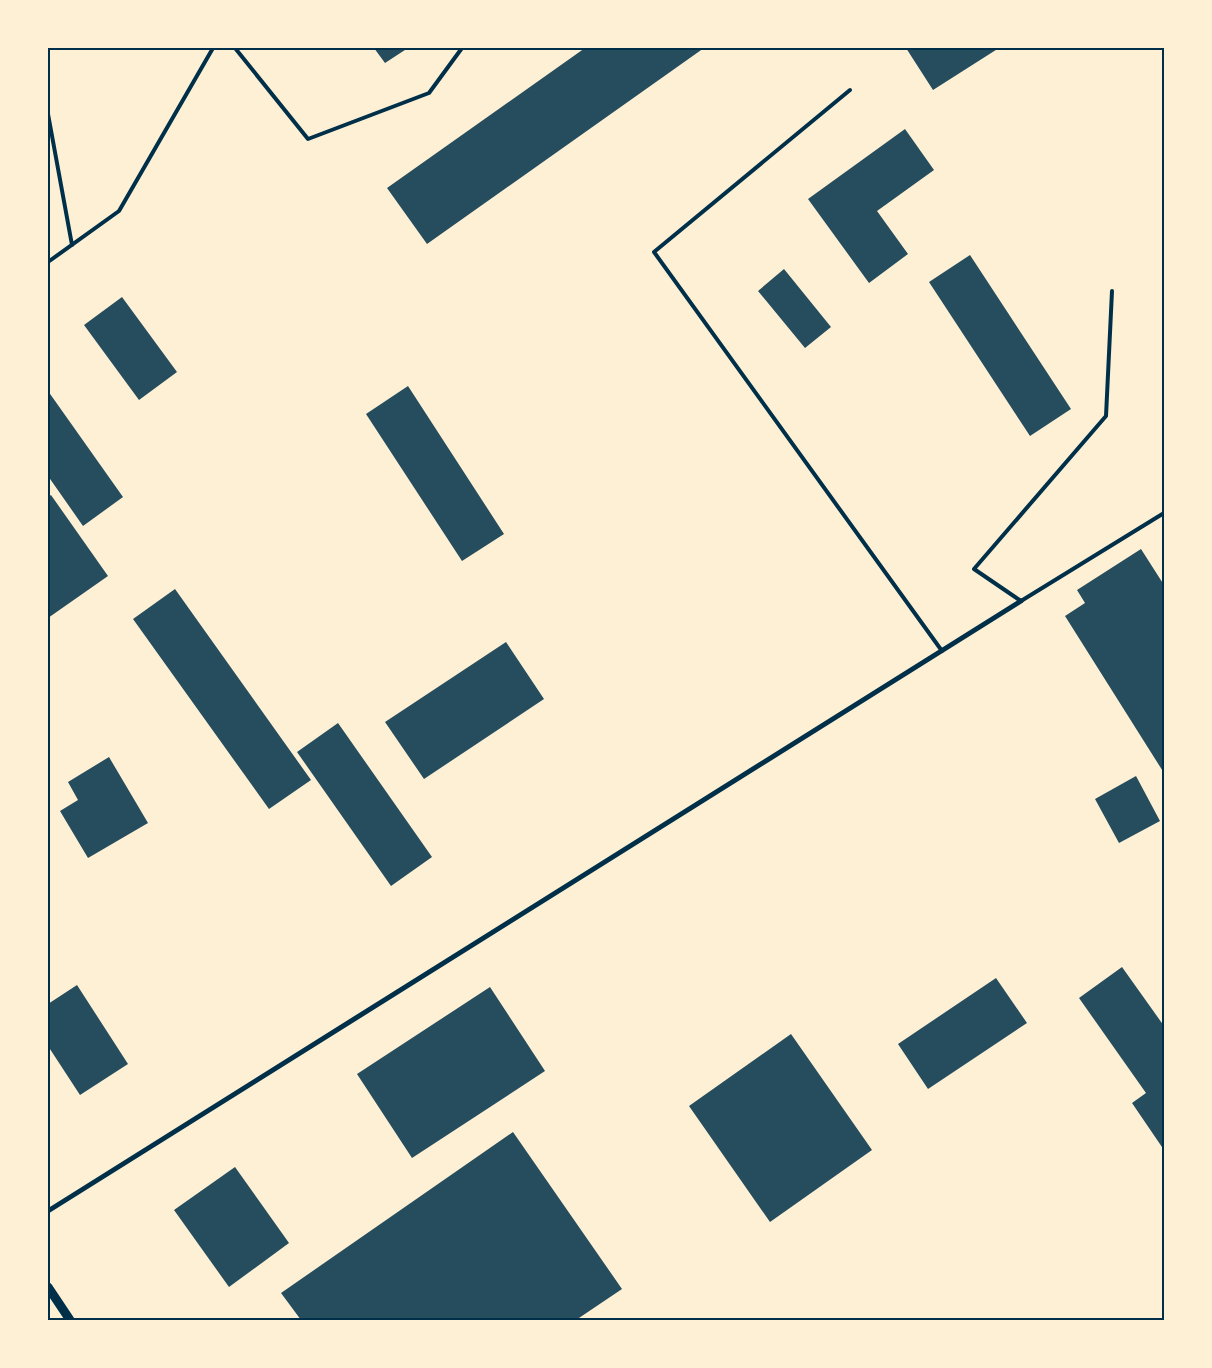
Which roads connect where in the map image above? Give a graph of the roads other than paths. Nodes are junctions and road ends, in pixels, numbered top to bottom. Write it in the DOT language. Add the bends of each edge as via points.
graph roads {
  1 [pos="214,48"];
  2 [pos="235,48"];
  3 [pos="462,48"];
  4 [pos="850,90"];
  5 [pos="48,114"];
  6 [pos="72,245"];
  7 [pos="48,262"];
  8 [pos="1112,291"];
  9 [pos="1164,513"];
  10 [pos="1021,602"];
  11 [pos="942,651"];
  12 [pos="48,1211"];
  13 [pos="48,1287"];
  14 [pos="70,1320"];
  1 -- 6 [label="lane" via="119,211"];
  2 -- 3 [label="lane" via="308,139 429,93"];
  4 -- 11 [label="lane" via="654,252"];
  5 -- 6 [label="lane"];
  6 -- 7 [label="lane"];
  8 -- 10 [label="lane" via="1106,416 974,568"];
  9 -- 10 [label="lane"];
  10 -- 11 [label="street"];
  11 -- 12 [label="street"];
  13 -- 14 [label="street"];
}
